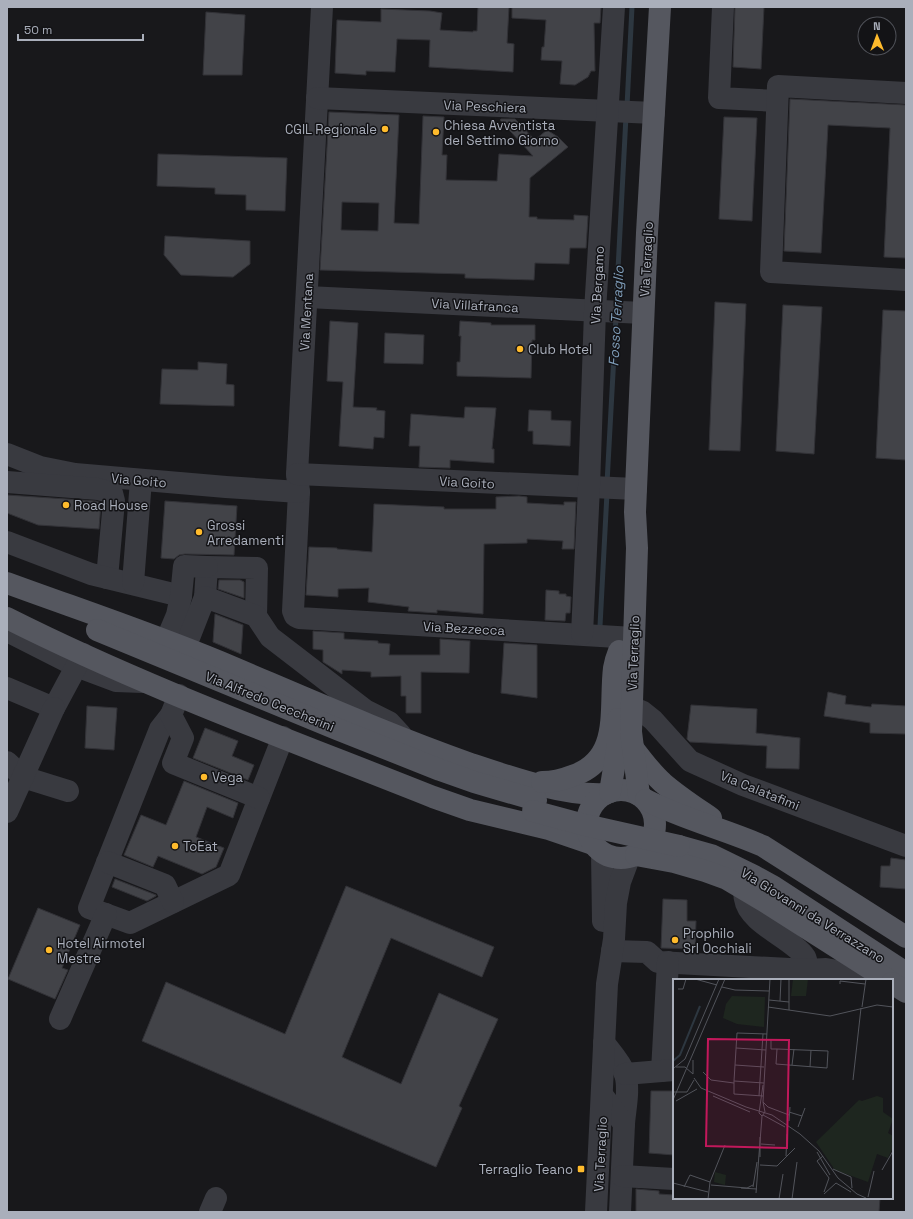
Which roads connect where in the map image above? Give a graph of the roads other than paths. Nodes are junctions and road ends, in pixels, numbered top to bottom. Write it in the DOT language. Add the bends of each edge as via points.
graph roads {
  1 [pos="322,7"];
  2 [pos="614,7"];
  3 [pos="660,7"];
  4 [pos="723,7"];
  5 [pos="906,93"];
  6 [pos="317,98"];
  7 [pos="777,101"];
  8 [pos="629,112"];
  9 [pos="906,280"];
  10 [pos="307,297"];
  11 [pos="600,312"];
  12 [pos="635,313"];
  13 [pos="7,454"];
  14 [pos="74,480"];
  15 [pos="141,480"];
  16 [pos="7,482"];
  17 [pos="298,483"];
  18 [pos="593,488"];
  19 [pos="628,489"];
  20 [pos="7,542"];
  21 [pos="207,567"];
  22 [pos="106,578"];
  23 [pos="7,583"];
  24 [pos="133,584"];
  25 [pos="7,593"];
  26 [pos="181,596"];
  27 [pos="205,597"];
  28 [pos="7,608"];
  29 [pos="256,616"];
  30 [pos="295,616"];
  31 [pos="7,618"];
  32 [pos="7,631"];
  33 [pos="582,634"];
  34 [pos="624,642"];
  35 [pos="176,644"];
  36 [pos="79,660"];
  37 [pos="7,688"];
  38 [pos="179,695"];
  39 [pos="631,707"];
  40 [pos="54,708"];
  41 [pos="171,715"];
  42 [pos="335,735"];
  43 [pos="283,737"];
  44 [pos="404,739"];
  45 [pos="632,747"];
  46 [pos="7,762"];
  47 [pos="23,777"];
  48 [pos="68,791"];
  49 [pos="607,793"];
  50 [pos="642,797"];
  51 [pos="259,798"];
  52 [pos="533,798"];
  53 [pos="7,812"];
  54 [pos="739,836"];
  55 [pos="906,846"];
  56 [pos="597,848"];
  57 [pos="633,856"];
  58 [pos="107,862"];
  59 [pos="746,890"];
  60 [pos="173,902"];
  61 [pos="106,914"];
  62 [pos="906,936"];
  63 [pos="612,951"];
  64 [pos="906,959"];
  65 [pos="668,962"];
  66 [pos="906,973"];
  67 [pos="886,979"];
  68 [pos="607,984"];
  69 [pos="893,984"];
  70 [pos="906,992"];
  71 [pos="60,1019"];
  72 [pos="604,1043"];
  73 [pos="668,1071"];
  74 [pos="625,1074"];
  75 [pos="603,1096"];
  76 [pos="624,1124"];
  77 [pos="622,1176"];
  78 [pos="673,1179"];
  79 [pos="596,1212"];
  80 [pos="620,1212"];
  1 -- 6 [label="street, Via Mentana"];
  2 -- 8 [label="street, Via Bergamo"];
  3 -- 8 [label="main road, Via Terraglio"];
  4 -- 7 [label="street" via="719,98"];
  5 -- 7 [label="street" via="778,86"];
  6 -- 8 [label="street, Via Peschiera"];
  6 -- 10 [label="street, Via Mentana"];
  7 -- 9 [label="street" via="771,272"];
  8 -- 11 [label="street, Via Bergamo"];
  8 -- 12 [label="main road, Via Terraglio"];
  10 -- 11 [label="street, Via Villafranca"];
  10 -- 17 [label="street, Via Mentana"];
  11 -- 12 [label="street, Via Villafranca"];
  11 -- 18 [label="street, Via Bergamo"];
  12 -- 19 [label="main road, Via Terraglio"];
  13 -- 14 [label="street, Via Goito"];
  14 -- 15 [label="street, Via Goito"];
  14 -- 16 [label="street"];
  14 -- 22 [label="street" via="112,493 114,501"];
  15 -- 17 [label="street, Via Goito"];
  15 -- 24 [label="street"];
  17 -- 18 [label="street, Via Goito"];
  17 -- 30 [label="street, Via Mentana" via="293,611"];
  18 -- 19 [label="street, Via Goito"];
  18 -- 33 [label="street, Via Bergamo"];
  19 -- 34 [label="main road, Via Terraglio" via="635,512 625,543"];
  20 -- 22 [label="street"];
  21 -- 26 [label="street" via="184,566"];
  21 -- 27 [label="street"];
  21 -- 29 [label="street" via="257,568"];
  22 -- 24 [label="street"];
  23 -- 35 [label="main road"];
  24 -- 26 [label="street"];
  25 -- 42 [label="main road, Via Alfredo Ceccherini"];
  26 -- 35 [label="street" via="177,615"];
  27 -- 29 [label="street"];
  27 -- 35 [label="street"];
  28 -- 42 [label="main road, Via Alfredo Ceccherini" via="115,653"];
  29 -- 44 [label="street" via="270,637 365,710 389,722"];
  30 -- 33 [label="street, Via Bezzecca"];
  31 -- 36 [label="main road"];
  32 -- 36 [label="street"];
  33 -- 34 [label="street, Via Bezzecca"];
  34 -- 39 [label="main road, Via Terraglio"];
  34 -- 49 [label="main road, Via Terraglio" via="618,744"];
  34 -- 52 [label="main road" via="614,668 611,724 607,745 597,761 584,773 562,780"];
  35 -- 44 [label="main road"];
  36 -- 38 [label="main road" via="149,682"];
  36 -- 40 [label="street"];
  37 -- 40 [label="street"];
  38 -- 41 [label="street"];
  38 -- 43 [label="main road"];
  39 -- 45 [label="main road, Via Terraglio"];
  39 -- 55 [label="street, Via Calatafimi" via="653,720 690,761 743,785"];
  40 -- 47 [label="street"];
  41 -- 51 [label="street" via="183,738 173,763"];
  41 -- 58 [label="street" via="160,729"];
  42 -- 52 [label="main road, Via Alfredo Ceccherini" via="474,782"];
  43 -- 51 [label="street"];
  43 -- 56 [label="main road" via="433,797 470,810 549,830"];
  44 -- 52 [label="main road" via="495,772"];
  45 -- 50 [label="main road, Via Terraglio"];
  45 -- 54 [label="main road" via="662,783"];
  46 -- 47 [label="street"];
  47 -- 48 [label="street"];
  47 -- 53 [label="street"];
  49 -- 50 [label="main road" via="625,790"];
  49 -- 52 [label="main road" via="590,795 573,792"];
  49 -- 56 [label="main road" via="591,807 588,816 588,835"];
  50 -- 54 [label="main road" via="661,808"];
  50 -- 57 [label="main road" via="651,806 655,830 649,845"];
  51 -- 60 [label="street" via="229,875"];
  52 -- 64 [label="main road, Via Giovanni da Verrazzano" via="681,835 725,849 761,865"];
  52 -- 66 [label="main road, Via Giovanni da Verrazzano, bridge" via="581,824 679,846 711,856 754,876"];
  54 -- 62 [label="main road" via="763,846"];
  56 -- 57 [label="main road" via="615,858"];
  56 -- 68 [label="street, Via Terraglio"];
  57 -- 59 [label="main road" via="705,870"];
  57 -- 63 [label="street, Via Terraglio" via="620,882"];
  58 -- 60 [label="street" via="165,885"];
  58 -- 61 [label="street" via="90,908"];
  59 -- 65 [label="street" via="745,900 756,918 790,943 805,958 833,967"];
  59 -- 67 [label="main road"];
  60 -- 61 [label="street" via="130,923"];
  61 -- 71 [label="street"];
  63 -- 65 [label="street" via="647,952 658,962"];
  63 -- 68 [label="street, Via Terraglio"];
  65 -- 73 [label="street"];
  68 -- 72 [label="street, Via Terraglio"];
  69 -- 70 [label="main road"];
  72 -- 74 [label="street"];
  72 -- 75 [label="street, Via Terraglio"];
  73 -- 74 [label="street"];
  74 -- 76 [label="street" via="627,1085"];
  75 -- 76 [label="street, Via Terraglio"];
  75 -- 79 [label="street, Via Terraglio"];
  76 -- 77 [label="street, Via Terraglio"];
  77 -- 78 [label="street"];
  77 -- 80 [label="street, Via Terraglio"];
}
